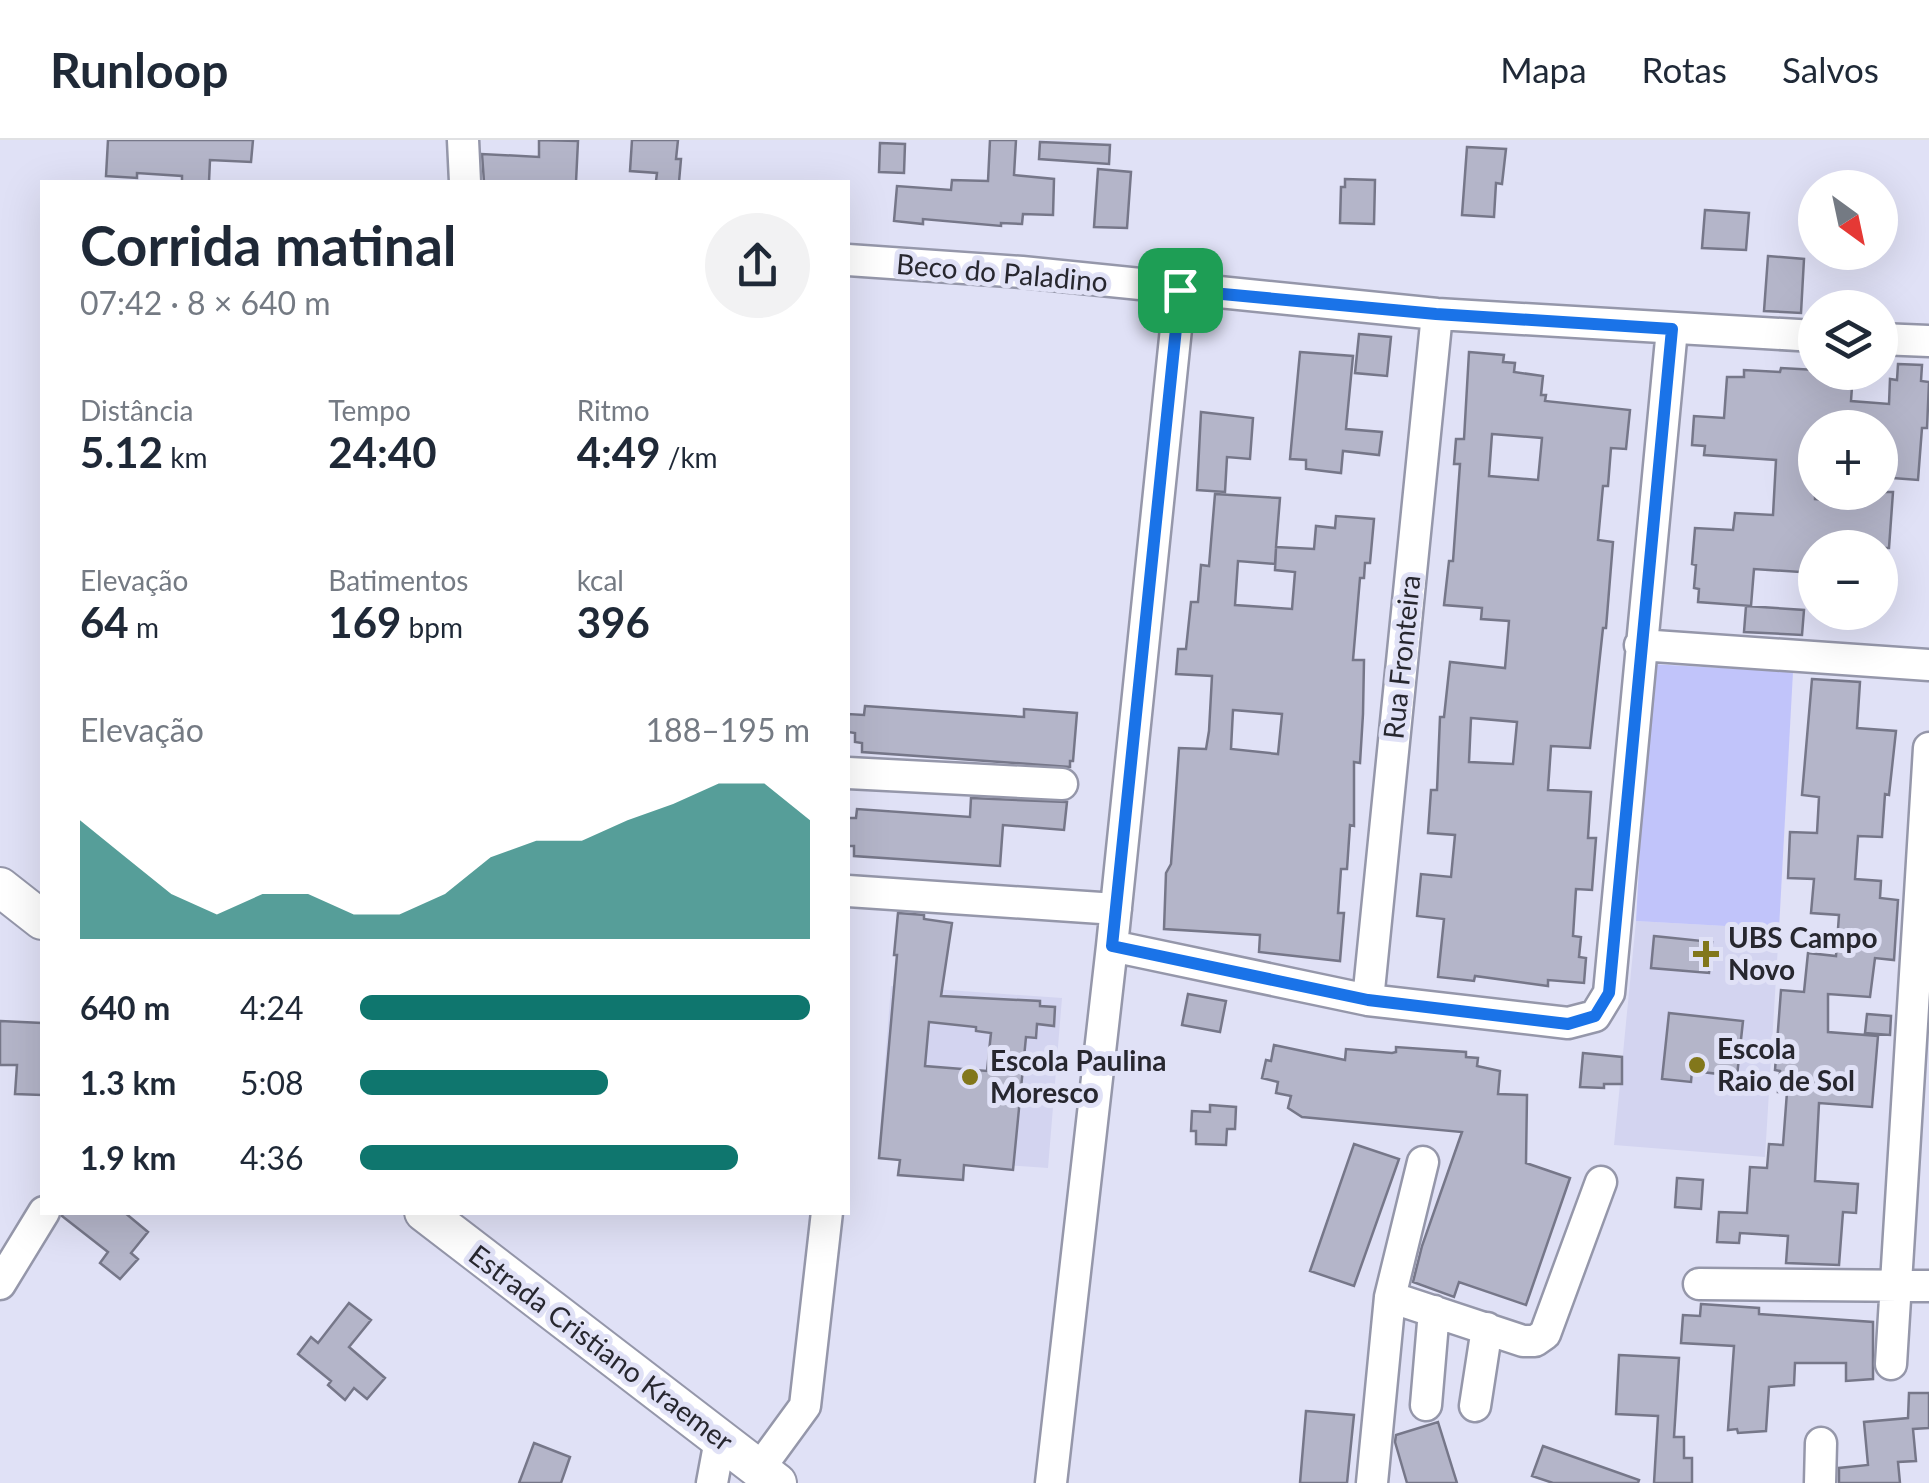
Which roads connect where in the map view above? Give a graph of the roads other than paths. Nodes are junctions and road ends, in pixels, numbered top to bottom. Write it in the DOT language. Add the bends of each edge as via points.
graph roads {
  1 [pos="463,140"];
  2 [pos="465,180"];
  3 [pos="850,260"];
  4 [pos="1180,290"];
  5 [pos="1436,314"];
  6 [pos="1672,329"];
  7 [pos="1798,335"];
  8 [pos="1898,340"];
  9 [pos="1929,341"];
  10 [pos="1640,645"];
  11 [pos="1929,665"];
  12 [pos="1929,748"];
  13 [pos="850,772"];
  14 [pos="1062,784"];
  15 [pos="0,887"];
  16 [pos="850,891"];
  17 [pos="1116,909"];
  18 [pos="40,918"];
  19 [pos="1112,946"];
  20 [pos="1368,1000"];
  21 [pos="1423,1162"];
  22 [pos="1601,1182"];
  23 [pos="42,1215"];
  24 [pos="428,1215"];
  25 [pos="827,1215"];
  26 [pos="0,1284"];
  27 [pos="1699,1284"];
  28 [pos="1895,1285"];
  29 [pos="1929,1286"];
  30 [pos="1390,1296"];
  31 [pos="1434,1311"];
  32 [pos="1487,1328"];
  33 [pos="1891,1364"];
  34 [pos="1426,1405"];
  35 [pos="1475,1406"];
  36 [pos="720,1440"];
  37 [pos="1822,1444"];
  38 [pos="768,1476"];
  39 [pos="712,1483"];
  40 [pos="1051,1483"];
  41 [pos="1372,1483"];
  42 [pos="1820,1483"];
  1 -- 2 [label="street"];
  3 -- 4 [label="street, Beco do Paladino"];
  4 -- 5 [label="street, Beco do Paladino"];
  4 -- 17 [label="street"];
  5 -- 6 [label="street, Beco do Paladino"];
  5 -- 20 [label="street, Rua Fronteira"];
  6 -- 7 [label="street, Beco do Paladino"];
  6 -- 10 [label="street"];
  8 -- 9 [label="street"];
  10 -- 11 [label="street"];
  10 -- 20 [label="street" via="1609,993 1595,1016 1568,1024"];
  12 -- 28 [label="street"];
  13 -- 14 [label="street"];
  15 -- 18 [label="main road"];
  16 -- 17 [label="street"];
  17 -- 19 [label="street"];
  19 -- 20 [label="street"];
  19 -- 40 [label="street"];
  21 -- 30 [label="street"];
  22 -- 32 [label="street" via="1544,1334 1523,1341"];
  23 -- 26 [label="street"];
  24 -- 36 [label="main road, Estrada Cristiano Kraemer"];
  25 -- 38 [label="street" via="805,1406"];
  27 -- 28 [label="street"];
  28 -- 29 [label="street"];
  28 -- 33 [label="street"];
  30 -- 31 [label="street"];
  30 -- 41 [label="street"];
  31 -- 32 [label="street"];
  31 -- 34 [label="street"];
  32 -- 35 [label="street"];
  36 -- 38 [label="main road, Estrada Cristiano Kraemer"];
  36 -- 39 [label="street"];
  37 -- 42 [label="street"];
}
